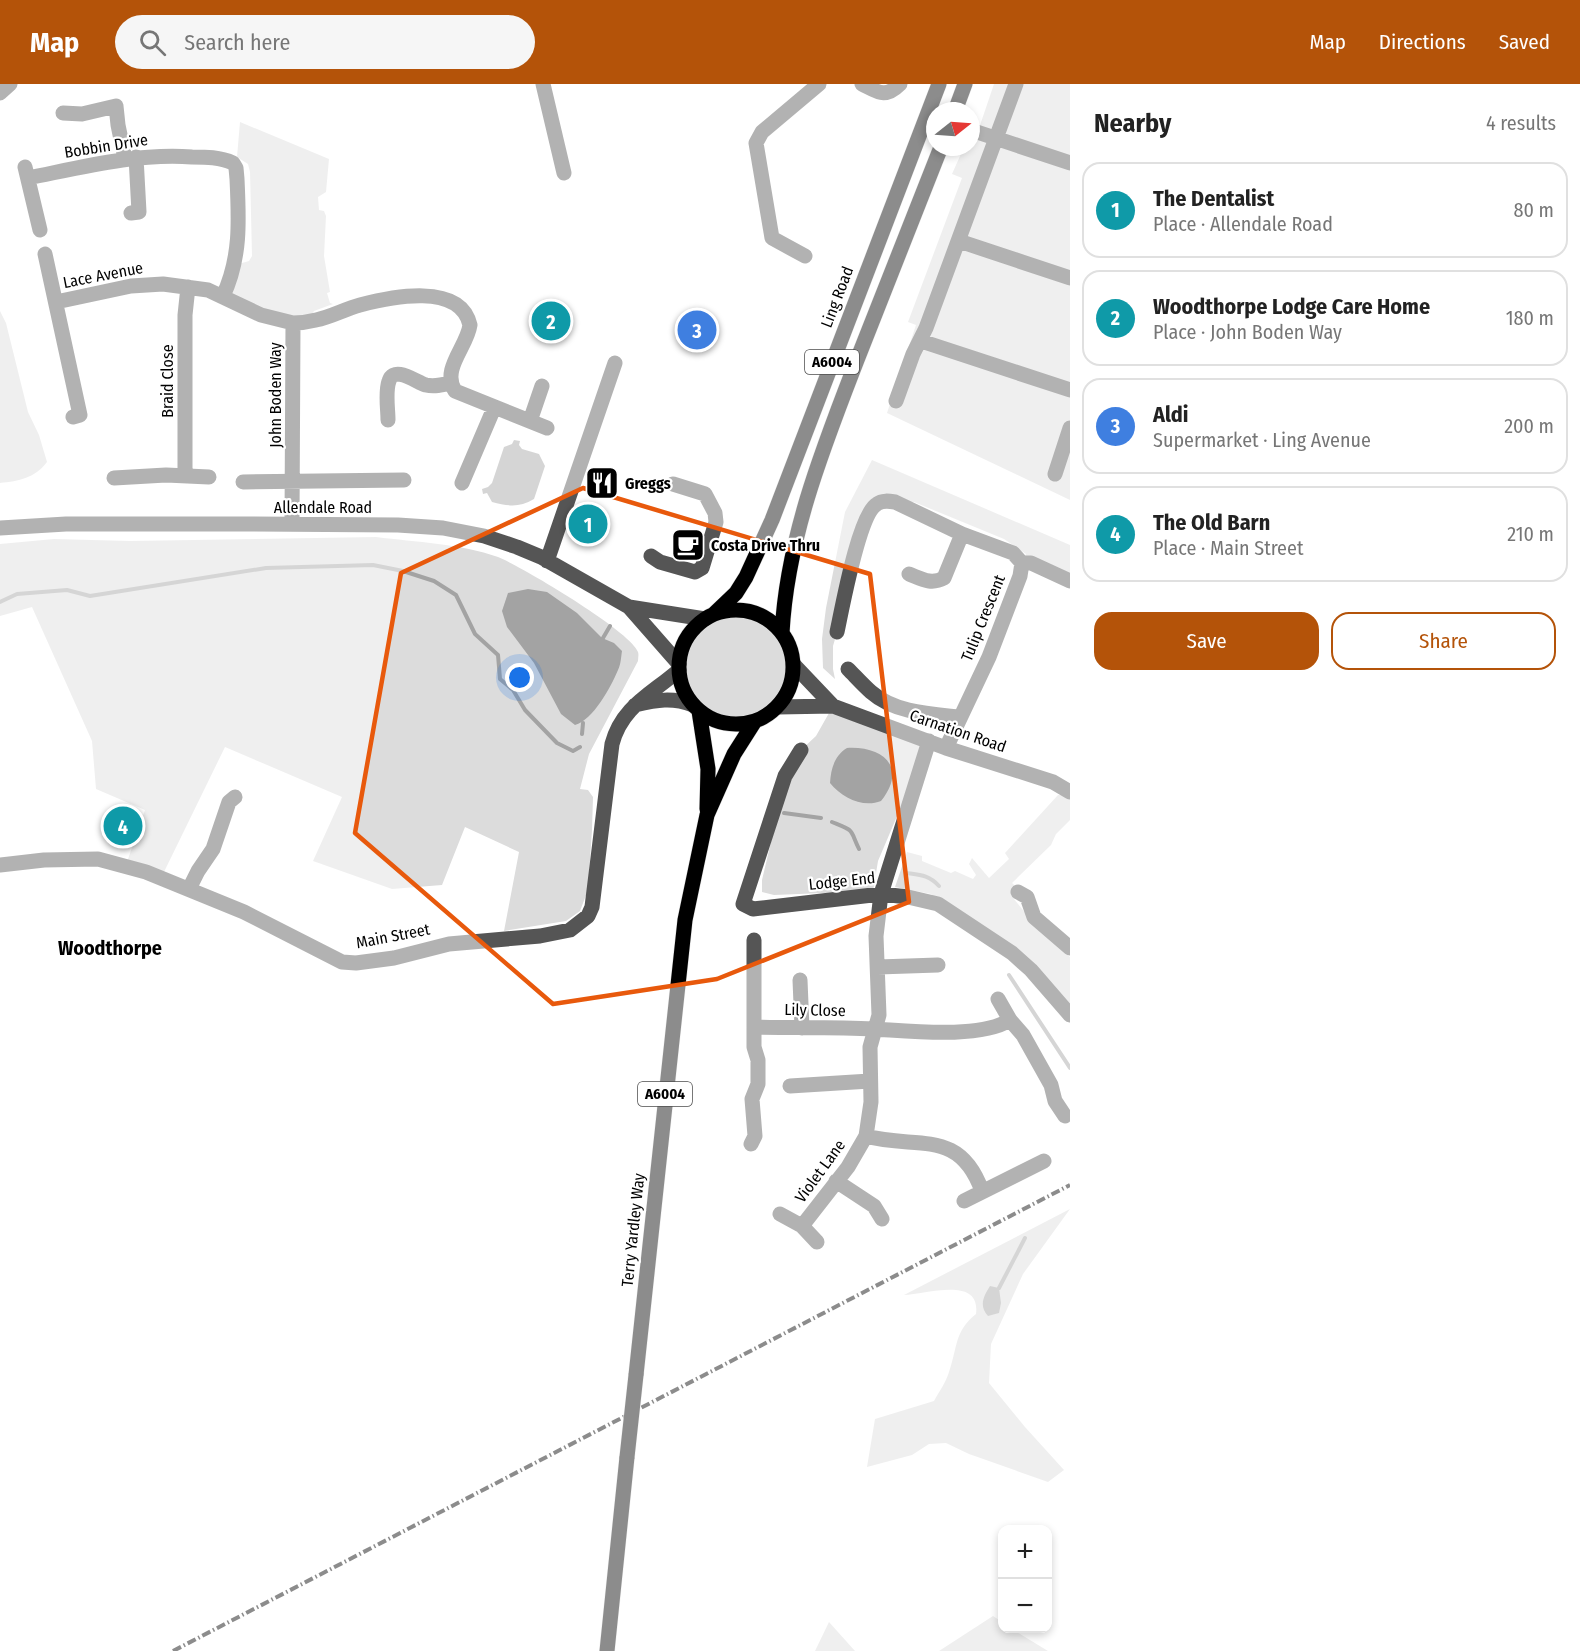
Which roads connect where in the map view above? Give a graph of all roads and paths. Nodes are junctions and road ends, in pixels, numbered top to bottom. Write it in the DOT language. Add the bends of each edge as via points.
graph roads {
  1 [pos="10,84"];
  2 [pos="543,84"];
  3 [pos="819,84"];
  4 [pos="862,84"];
  5 [pos="900,84"];
  6 [pos="939,84"];
  7 [pos="965,84"];
  8 [pos="1016,84"];
  9 [pos="0,93"];
  10 [pos="958,102"];
  11 [pos="63,113"];
  12 [pos="980,133"];
  13 [pos="996,139"];
  14 [pos="937,156"];
  15 [pos="130,158"];
  16 [pos="1070,163"];
  17 [pos="564,173"];
  18 [pos="131,213"];
  19 [pos="40,230"];
  20 [pos="959,241"];
  21 [pos="45,254"];
  22 [pos="805,256"];
  23 [pos="1070,278"];
  24 [pos="188,287"];
  25 [pos="223,296"];
  26 [pos="56,302"];
  27 [pos="293,323"];
  28 [pos="921,341"];
  29 [pos="615,363"];
  30 [pos="450,383"];
  31 [pos="542,386"];
  32 [pos="1070,390"];
  33 [pos="896,401"];
  34 [pos="494,408"];
  35 [pos="73,417"];
  36 [pos="388,420"];
  37 [pos="530,421"];
  38 [pos="548,428"];
  39 [pos="1070,428"];
  40 [pos="1055,474"];
  41 [pos="185,476"];
  42 [pos="209,477"];
  43 [pos="114,478"];
  44 [pos="404,480"];
  45 [pos="293,481"];
  46 [pos="243,482"];
  47 [pos="462,483"];
  48 [pos="674,484"];
  49 [pos="292,524"];
  50 [pos="0,528"];
  51 [pos="962,534"];
  52 [pos="651,556"];
  53 [pos="547,561"];
  54 [pos="1022,563"];
  55 [pos="909,574"];
  56 [pos="1070,581"];
  57 [pos="629,607"];
  58 [pos="709,616"];
  59 [pos="837,632"];
  60 [pos="782,633"];
  61 [pos="794,665"];
  62 [pos="679,667"];
  63 [pos="848,669"];
  64 [pos="635,705"];
  65 [pos="833,706"];
  66 [pos="778,707"];
  67 [pos="696,708"];
  68 [pos="960,717"];
  69 [pos="755,721"];
  70 [pos="928,741"];
  71 [pos="946,748"];
  72 [pos="801,750"];
  73 [pos="1068,785"];
  74 [pos="235,796"];
  75 [pos="707,815"];
  76 [pos="0,865"];
  77 [pos="189,890"];
  78 [pos="1018,892"];
  79 [pos="881,894"];
  80 [pos="754,940"];
  81 [pos="1070,948"];
  82 [pos="938,965"];
  83 [pos="878,967"];
  84 [pos="801,980"];
  85 [pos="998,999"];
  86 [pos="1070,1015"];
  87 [pos="1010,1020"];
  88 [pos="754,1027"];
  89 [pos="802,1028"];
  90 [pos="874,1029"];
  91 [pos="870,1081"];
  92 [pos="790,1086"];
  93 [pos="1065,1116"];
  94 [pos="866,1136"];
  95 [pos="751,1144"];
  96 [pos="1044,1161"];
  97 [pos="837,1181"];
  98 [pos="982,1191"];
  99 [pos="964,1201"];
  100 [pos="780,1214"];
  101 [pos="882,1219"];
  102 [pos="802,1226"];
  103 [pos="817,1242"];
  104 [pos="607,1651"];
  1 -- 9 [label="street"];
  2 -- 17 [label="street"];
  3 -- 22 [label="street" via="762,132 756,143 772,238"];
  4 -- 5 [label="street" via="882,93 892,92"];
  6 -- 58 [label="main road, Ling Road / A6004" via="772,520 736,593"];
  7 -- 10 [label="main road"];
  8 -- 13 [label="street"];
  11 -- 15 [label="street" via="81,114 116,106 117,125"];
  12 -- 13 [label="street"];
  13 -- 16 [label="street"];
  13 -- 20 [label="street"];
  14 -- 60 [label="main road, A6004" via="828,435 806,502 784,600"];
  15 -- 18 [label="street" via="140,212"];
  15 -- 19 [label="street, Bobbin Drive" via="27,172"];
  15 -- 25 [label="street, Bobbin Drive" via="214,158 233,163 237,179 238,249"];
  20 -- 23 [label="street"];
  20 -- 28 [label="street"];
  21 -- 26 [label="street, Lace Avenue"];
  24 -- 25 [label="street, Lace Avenue"];
  24 -- 26 [label="street, Lace Avenue" via="146,284"];
  24 -- 41 [label="street, Braid Close"];
  25 -- 27 [label="street, Lace Avenue" via="261,315"];
  26 -- 35 [label="street, Lace Avenue" via="80,415"];
  27 -- 30 [label="street, John Boden Way" via="318,320 386,300 428,296 452,302 465,312 470,325"];
  27 -- 45 [label="street, John Boden Way"];
  28 -- 32 [label="street"];
  28 -- 33 [label="street"];
  29 -- 53 [label="street"];
  30 -- 34 [label="street" via="462,396"];
  30 -- 36 [label="street" via="427,385 393,375 388,388"];
  31 -- 37 [label="street"];
  34 -- 37 [label="street"];
  34 -- 47 [label="street"];
  37 -- 38 [label="street"];
  39 -- 40 [label="street"];
  41 -- 42 [label="street"];
  41 -- 43 [label="street"];
  44 -- 45 [label="street"];
  45 -- 46 [label="street"];
  45 -- 49 [label="street, John Boden Way"];
  48 -- 52 [label="street" via="705,494 715,513 716,522 702,568 695,572"];
  49 -- 50 [label="street, Allendale Road" via="66,524"];
  49 -- 53 [label="street, Allendale Road" via="443,528 501,542"];
  51 -- 54 [label="street, Tulip Crescent" via="1013,553"];
  51 -- 55 [label="street" via="944,578 929,582"];
  51 -- 59 [label="street, Tulip Crescent" via="895,502 875,504 856,551"];
  53 -- 57 [label="street, Allendale Road"];
  54 -- 56 [label="street" via="1031,563"];
  54 -- 68 [label="street, Tulip Crescent" via="989,657"];
  57 -- 58 [label="street, Allendale Road" via="668,615"];
  57 -- 62 [label="street, Allendale Road"];
  58 -- 60 [label="main road" via="727,610 748,611 768,619"];
  58 -- 62 [label="main road, A6004" via="690,633 682,647"];
  60 -- 61 [label="main road, A6004" via="792,651"];
  61 -- 65 [label="street, Carnation Road"];
  61 -- 66 [label="main road" via="790,688"];
  62 -- 64 [label="street, Main Street"];
  62 -- 67 [label="main road, A6004" via="682,685"];
  63 -- 68 [label="street" via="872,694 894,705 913,712"];
  64 -- 67 [label="street" via="680,700"];
  64 -- 77 [label="street, Main Street" via="616,730 612,744 592,907 588,916 570,930 448,944 376,961 342,962 244,912"];
  65 -- 66 [label="street, Carnation Road"];
  65 -- 70 [label="street, Carnation Road"];
  66 -- 69 [label="main road, A6004"];
  67 -- 69 [label="main road, A6004" via="721,722"];
  67 -- 75 [label="main road, Terry Yardley Way / A6004" via="708,769"];
  68 -- 71 [label="street, Tulip Crescent"];
  69 -- 75 [label="main road, Terry Yardley Way / A6004" via="734,754"];
  70 -- 71 [label="street, Carnation Road"];
  70 -- 79 [label="street, Violet Lane"];
  71 -- 73 [label="street, Carnation Road"];
  72 -- 79 [label="street, Lodge End" via="785,776 743,904 753,909"];
  74 -- 77 [label="street" via="229,802 213,849"];
  75 -- 104 [label="main road, Terry Yardley Way / A6004, bridge" via="684,931"];
  76 -- 77 [label="street, Main Street" via="98,859 146,872"];
  78 -- 81 [label="street" via="1027,897 1034,917"];
  79 -- 83 [label="street, Violet Lane" via="876,936"];
  79 -- 86 [label="street, Lodge End" via="922,899 948,909 1012,953"];
  80 -- 88 [label="street"];
  82 -- 83 [label="street"];
  83 -- 90 [label="street, Violet Lane" via="879,1015"];
  84 -- 89 [label="street"];
  85 -- 87 [label="street"];
  87 -- 90 [label="street, Lily Close" via="990,1029"];
  87 -- 93 [label="street" via="1023,1035"];
  88 -- 89 [label="street, Lily Close"];
  88 -- 95 [label="street" via="758,1084 752,1099 755,1136"];
  89 -- 90 [label="street, Lily Close"];
  90 -- 91 [label="street, Violet Lane"];
  91 -- 92 [label="street"];
  91 -- 94 [label="street, Violet Lane"];
  94 -- 97 [label="street, Violet Lane"];
  94 -- 98 [label="street" via="924,1142 956,1153 977,1176"];
  96 -- 98 [label="street"];
  97 -- 101 [label="street" via="874,1206"];
  97 -- 102 [label="street, Violet Lane"];
  98 -- 99 [label="street"];
  100 -- 102 [label="street, Violet Lane"];
  102 -- 103 [label="street, Violet Lane"];
}
